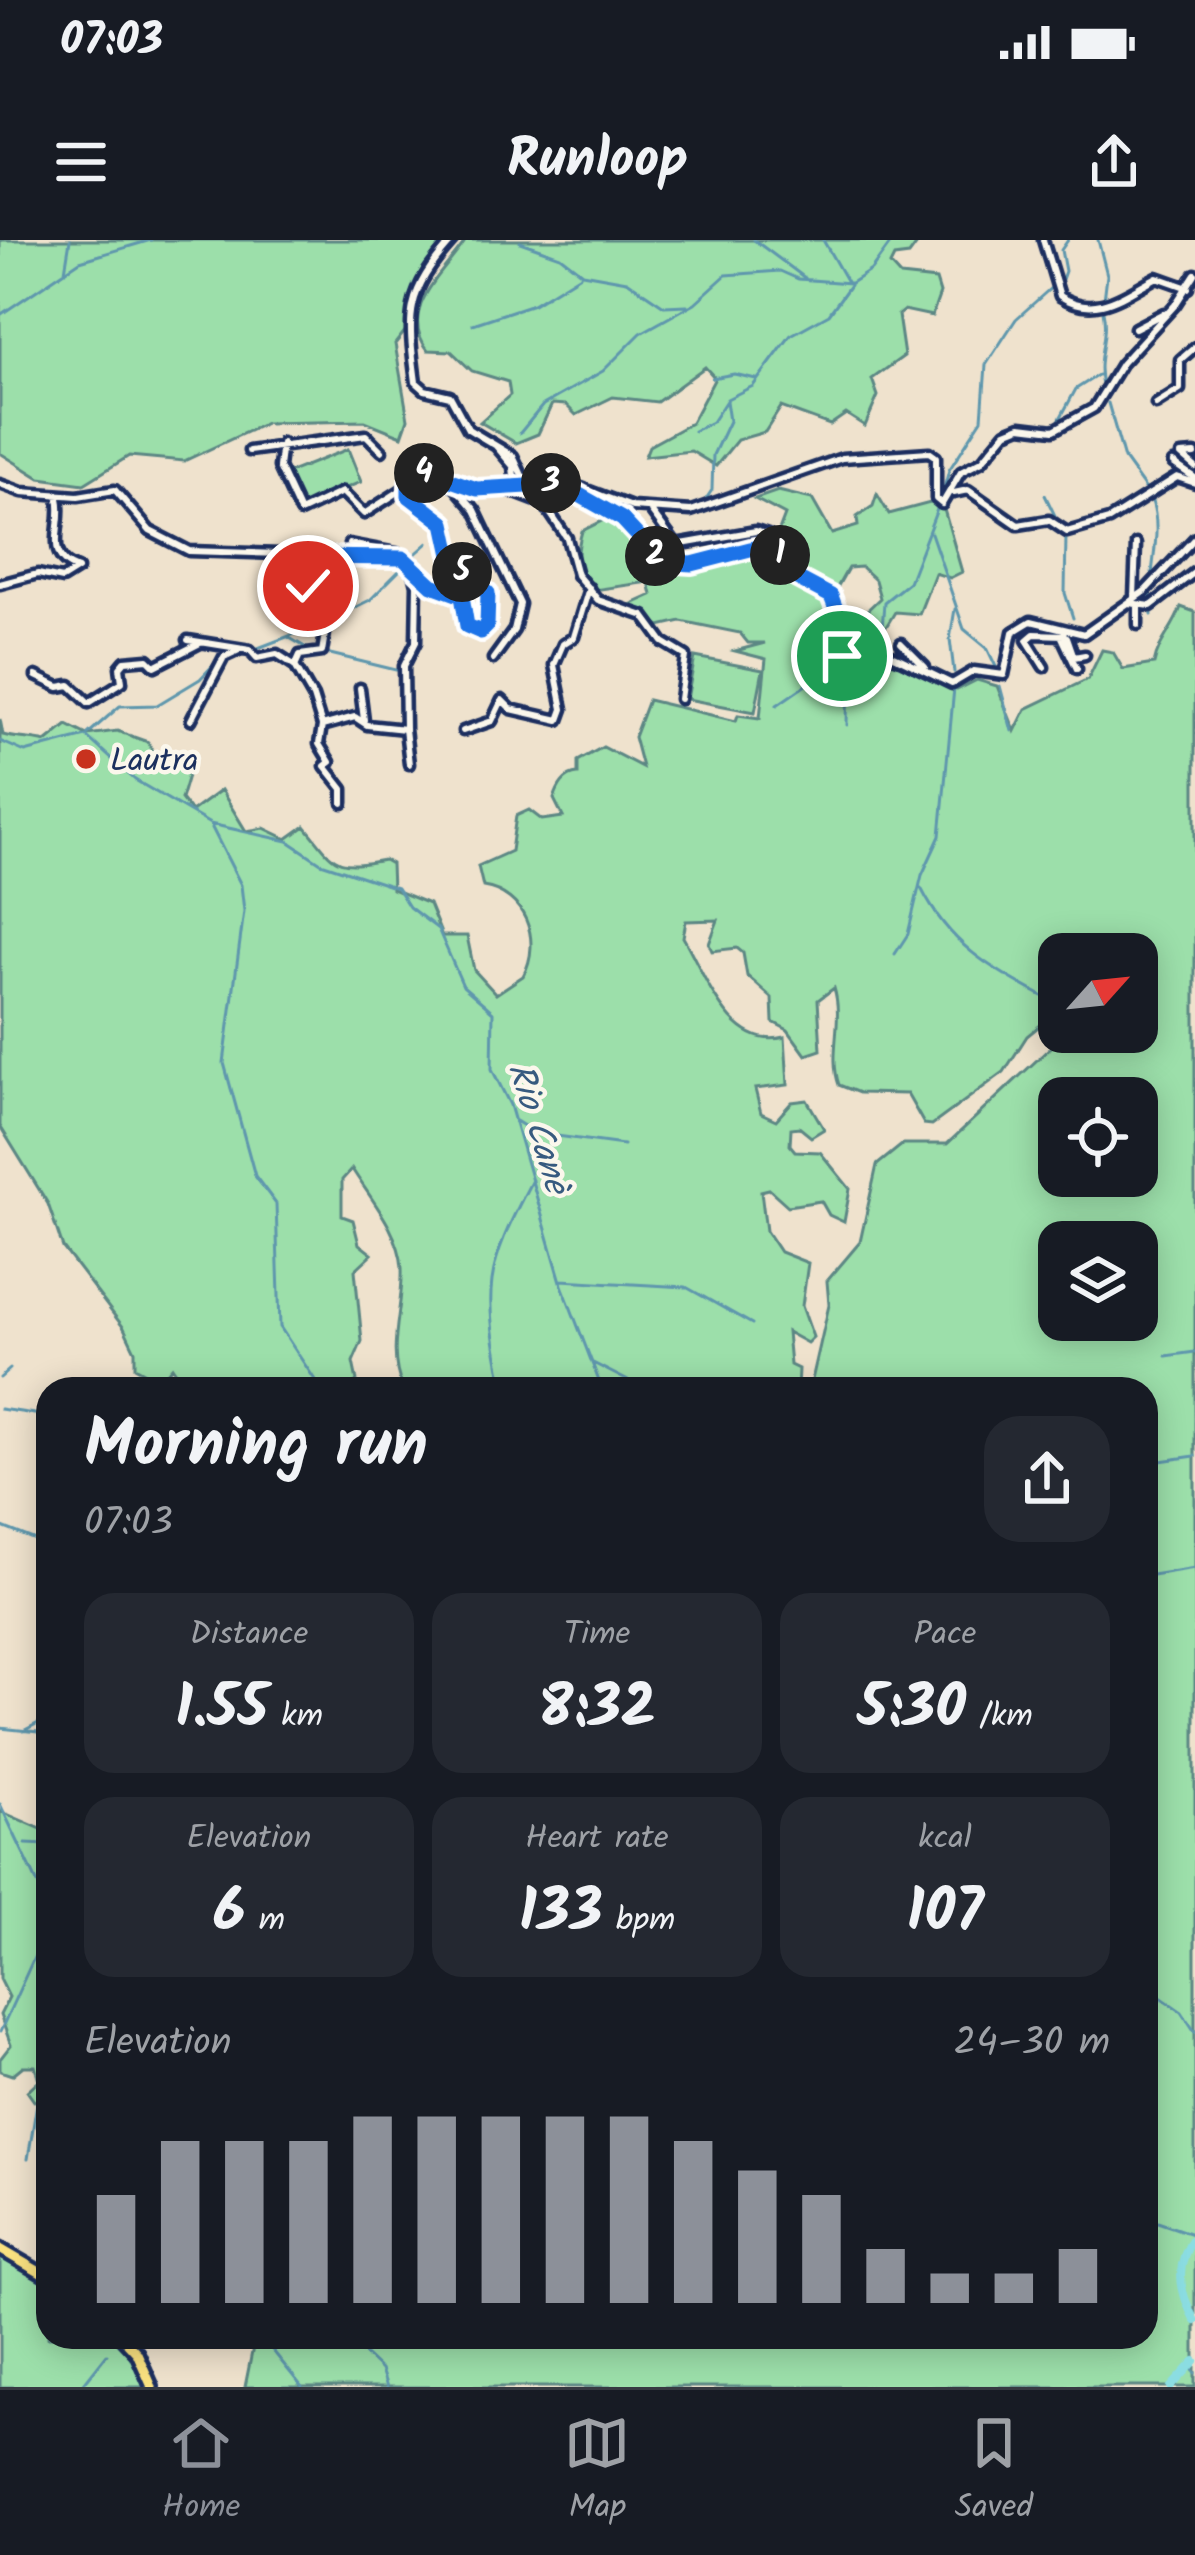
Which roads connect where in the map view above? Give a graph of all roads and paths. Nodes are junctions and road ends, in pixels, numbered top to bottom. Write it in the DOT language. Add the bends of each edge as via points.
graph roads {
  1 [pos="453,240"];
  2 [pos="1043,240"];
  3 [pos="1195,274"];
  4 [pos="1188,289"];
  5 [pos="1168,313"];
  6 [pos="1135,328"];
  7 [pos="1195,347"];
  8 [pos="1156,404"];
  9 [pos="468,429"];
  10 [pos="282,443"];
  11 [pos="249,451"];
  12 [pos="382,451"];
  13 [pos="1195,454"];
  14 [pos="1173,463"];
  15 [pos="1195,467"];
  16 [pos="449,479"];
  17 [pos="410,480"];
  18 [pos="1195,480"];
  19 [pos="117,482"];
  20 [pos="553,482"];
  21 [pos="0,484"];
  22 [pos="526,484"];
  23 [pos="107,488"];
  24 [pos="511,489"];
  25 [pos="50,494"];
  26 [pos="951,496"];
  27 [pos="647,508"];
  28 [pos="1195,538"];
  29 [pos="349,544"];
  30 [pos="1136,544"];
  31 [pos="302,557"];
  32 [pos="784,557"];
  33 [pos="407,559"];
  34 [pos="1195,572"];
  35 [pos="2,582"];
  36 [pos="589,588"];
  37 [pos="1136,600"];
  38 [pos="1138,625"];
  39 [pos="1066,634"];
  40 [pos="188,640"];
  41 [pos="200,643"];
  42 [pos="901,643"];
  43 [pos="239,650"];
  44 [pos="1085,655"];
  45 [pos="493,659"];
  46 [pos="295,666"];
  47 [pos="1044,667"];
  48 [pos="1077,669"];
  49 [pos="927,670"];
  50 [pos="36,676"];
  51 [pos="360,688"];
  52 [pos="680,699"];
  53 [pos="191,720"];
  54 [pos="364,720"];
  55 [pos="322,726"];
  56 [pos="404,728"];
  57 [pos="463,731"];
  58 [pos="409,764"];
  59 [pos="343,803"];
  60 [pos="0,2248"];
  61 [pos="36,2270"];
  62 [pos="133,2349"];
  63 [pos="152,2387"];
  1 -- 9 [label="street" via="414,294 407,320 416,382 450,396"];
  2 -- 4 [label="street" via="1060,296 1073,303 1105,307 1156,277"];
  3 -- 4 [label="street"];
  4 -- 5 [label="street"];
  5 -- 6 [label="street"];
  5 -- 26 [label="street" via="1094,408 1054,430 1006,432 961,472"];
  7 -- 8 [label="street" via="1180,360 1180,388"];
  9 -- 22 [label="street" via="507,449"];
  9 -- 24 [label="street" via="510,460"];
  10 -- 11 [label="street"];
  10 -- 12 [label="street" via="366,435"];
  10 -- 17 [label="street" via="279,467 300,512 342,492 364,514"];
  13 -- 15 [label="street" via="1181,455"];
  14 -- 18 [label="street"];
  16 -- 17 [label="street" via="430,472"];
  16 -- 24 [label="street"];
  16 -- 45 [label="street" via="475,510 522,609"];
  17 -- 33 [label="street" via="409,496 446,526 453,564 488,593 486,628 470,630 462,596 432,585"];
  18 -- 26 [label="street" via="1177,477 1109,520 1067,532 1049,520 1018,525 962,488"];
  19 -- 23 [label="street"];
  20 -- 22 [label="street"];
  20 -- 27 [label="street"];
  20 -- 32 [label="street" via="622,519 662,562 692,564 754,548"];
  21 -- 25 [label="street"];
  22 -- 24 [label="street"];
  23 -- 25 [label="street"];
  23 -- 31 [label="street" via="169,544"];
  24 -- 36 [label="street" via="544,504"];
  25 -- 35 [label="street" via="60,499 56,556 78,569 62,579 38,574"];
  26 -- 27 [label="street" via="937,501 936,457 929,452 842,458 700,509"];
  27 -- 32 [label="street" via="676,545 756,531"];
  28 -- 37 [label="street"];
  29 -- 33 [label="street"];
  30 -- 37 [label="street"];
  31 -- 33 [label="street"];
  31 -- 46 [label="street" via="279,575 312,589 328,633 322,652 300,655"];
  32 -- 49 [label="street" via="797,578 831,596 847,662 888,655"];
  33 -- 56 [label="street" via="417,585 416,642 404,667"];
  34 -- 37 [label="street" via="1151,606"];
  36 -- 52 [label="street" via="598,600 648,619 662,642 686,656"];
  36 -- 57 [label="street" via="574,637 554,665 560,720 502,700 492,721"];
  37 -- 38 [label="street"];
  37 -- 39 [label="street" via="1084,634"];
  39 -- 44 [label="street" via="1074,657"];
  39 -- 47 [label="street" via="1027,640"];
  39 -- 48 [label="street"];
  39 -- 49 [label="street" via="1040,622 1020,626 1000,678 974,670 952,684"];
  40 -- 41 [label="street"];
  41 -- 43 [label="street"];
  41 -- 50 [label="street" via="154,667 148,659 127,660 122,682 88,703 70,685"];
  42 -- 49 [label="street"];
  43 -- 46 [label="street"];
  43 -- 53 [label="street" via="224,657"];
  46 -- 55 [label="street"];
  51 -- 54 [label="street"];
  54 -- 55 [label="street"];
  54 -- 56 [label="street"];
  55 -- 59 [label="street" via="319,744"];
  56 -- 58 [label="street"];
  60 -- 61 [label="main road"];
  62 -- 63 [label="main road"];
}
